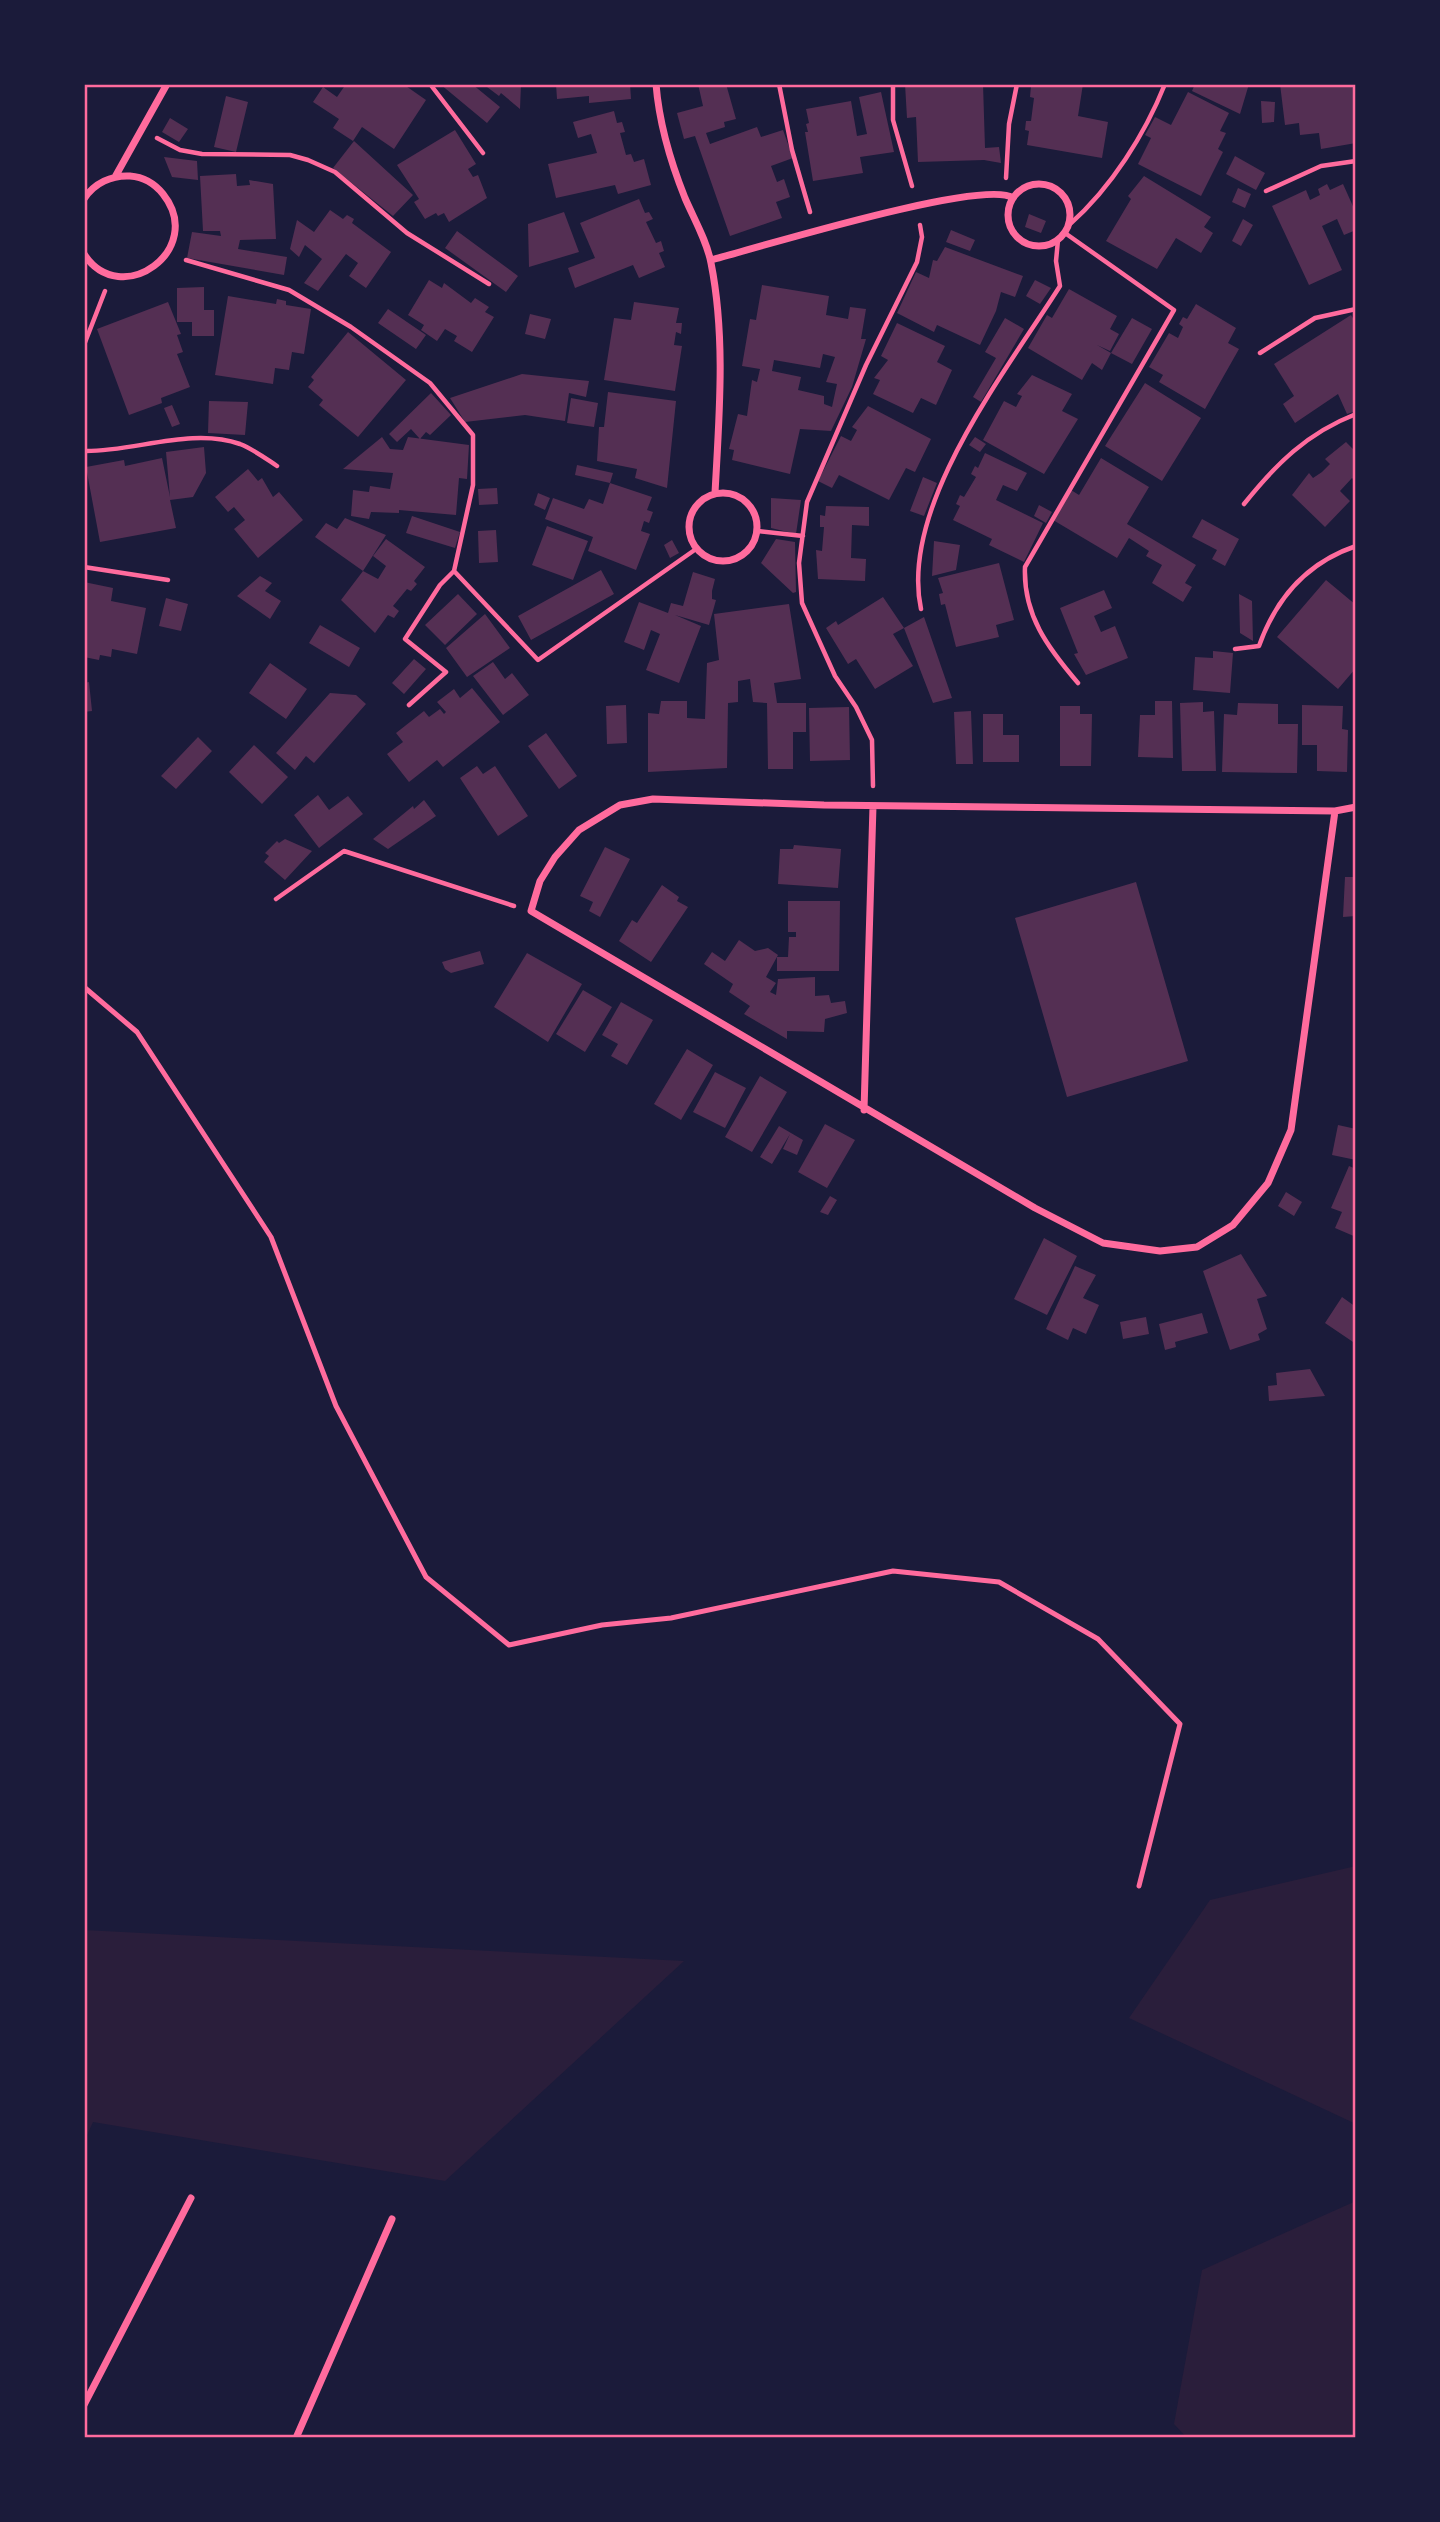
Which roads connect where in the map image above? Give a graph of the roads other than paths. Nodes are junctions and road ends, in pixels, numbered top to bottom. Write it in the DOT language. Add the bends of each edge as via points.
graph roads {
  1 [pos="167,84"];
  2 [pos="656,84"];
  3 [pos="115,177"];
  4 [pos="1009,196"];
  5 [pos="84,199"];
  6 [pos="84,254"];
  7 [pos="711,260"];
  8 [pos="715,493"];
  9 [pos="873,806"];
  10 [pos="1356,807"];
  11 [pos="1335,811"];
  12 [pos="84,987"];
  13 [pos="864,1110"];
  14 [pos="1139,1886"];
  15 [pos="191,2198"];
  16 [pos="392,2219"];
  17 [pos="84,2405"];
  18 [pos="296,2438"];
  1 -- 3 [label="street"];
  2 -- 7 [label="street" via="658,108 680,186"];
  3 -- 5 [label="street" via="99,183"];
  3 -- 6 [label="street" via="147,181 170,203 175,234 164,258 133,276 100,270"];
  4 -- 4 [label="street" via="1028,185 1048,184 1065,195 1070,224 1058,240 1037,246 1018,238 1008,219"];
  4 -- 7 [label="street" via="972,194"];
  7 -- 8 [label="street" via="719,348"];
  8 -- 8 [label="street" via="696,505 688,526 696,549 727,562 748,551 758,531 753,509 746,501 726,492"];
  9 -- 11 [label="street"];
  9 -- 13 [label="street"];
  9 -- 13 [label="street" via="653,799 620,805 579,830 555,858 540,881 531,911"];
  10 -- 11 [label="street"];
  11 -- 13 [label="street" via="1291,1130 1268,1184 1233,1225 1197,1247 1160,1251 1103,1243"];
  12 -- 14 [label="lane" via="138,1032 271,1237 336,1406 426,1577 509,1645 602,1625 671,1618 893,1571 999,1582 1098,1639 1180,1724"];
  15 -- 17 [label="street"];
  16 -- 18 [label="street"];
}
